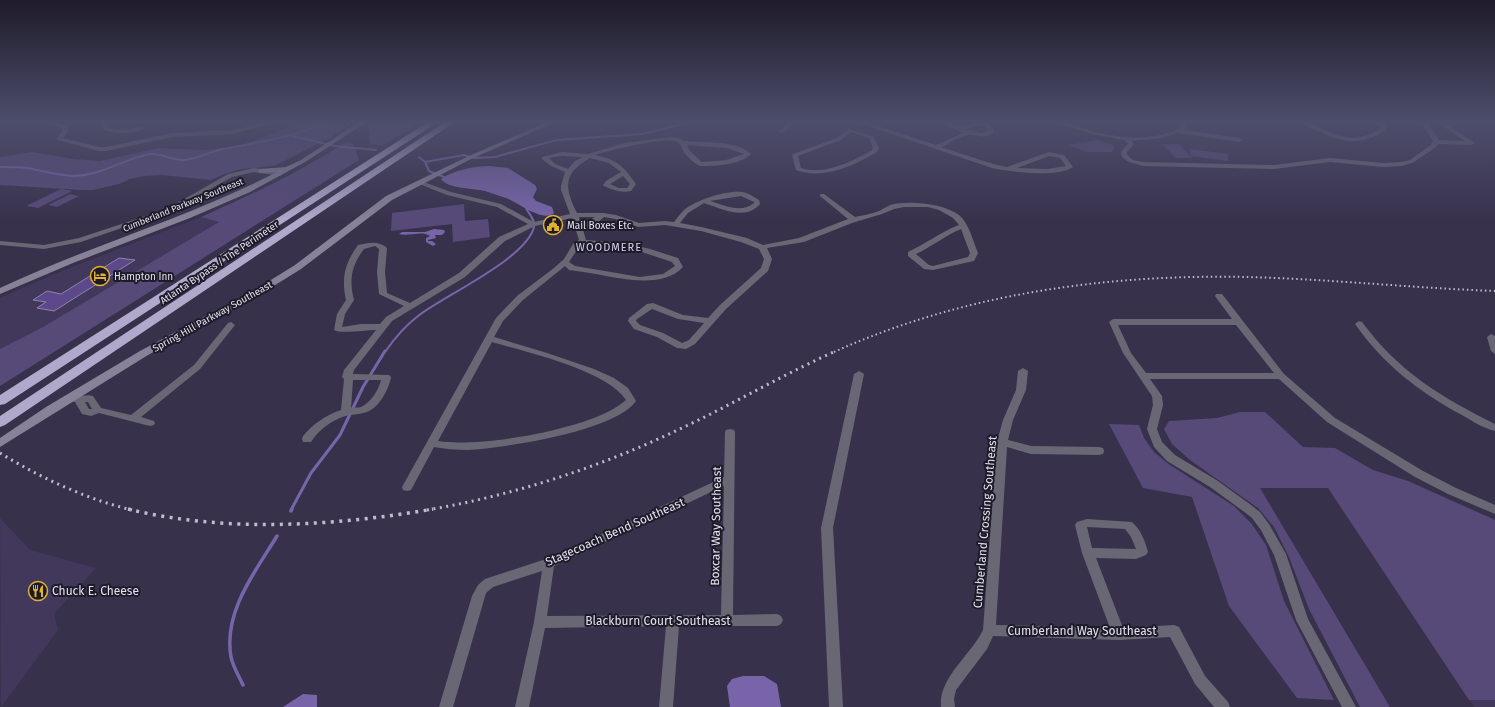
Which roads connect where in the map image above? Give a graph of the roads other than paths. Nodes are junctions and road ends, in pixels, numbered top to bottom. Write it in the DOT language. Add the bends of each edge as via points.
graph roads {
  1 [pos="312,155"];
  2 [pos="383,155"];
  3 [pos="402,155"];
  4 [pos="477,155"];
  5 [pos="559,155"];
  6 [pos="588,155"];
  7 [pos="690,155"];
  8 [pos="747,155"];
  9 [pos="795,155"];
  10 [pos="867,155"];
  11 [pos="958,155"];
  12 [pos="1046,155"];
  13 [pos="1055,155"];
  14 [pos="1124,155"];
  15 [pos="1421,155"];
  16 [pos="294,166"];
  17 [pos="1007,168"];
  18 [pos="262,171"];
  19 [pos="568,171"];
  20 [pos="625,173"];
  21 [pos="280,174"];
  22 [pos="419,182"];
  23 [pos="822,195"];
  24 [pos="703,201"];
  25 [pos="574,215"];
  26 [pos="603,215"];
  27 [pos="553,219"];
  28 [pos="854,220"];
  29 [pos="533,224"];
  30 [pos="676,224"];
  31 [pos="577,226"];
  32 [pos="964,226"];
  33 [pos="583,240"];
  34 [pos="0,243"];
  35 [pos="762,248"];
  36 [pos="565,262"];
  37 [pos="0,291"];
  38 [pos="1219,296"];
  39 [pos="410,306"];
  40 [pos="710,321"];
  41 [pos="1238,322"];
  42 [pos="1359,324"];
  43 [pos="231,325"];
  44 [pos="383,326"];
  45 [pos="1491,337"];
  46 [pos="489,338"];
  47 [pos="1495,351"];
  48 [pos="1024,371"];
  49 [pos="859,374"];
  50 [pos="1144,376"];
  51 [pos="1281,376"];
  52 [pos="347,377"];
  53 [pos="75,399"];
  54 [pos="0,401"];
  55 [pos="346,412"];
  56 [pos="132,419"];
  57 [pos="0,422"];
  58 [pos="150,424"];
  59 [pos="1495,428"];
  60 [pos="730,432"];
  61 [pos="307,439"];
  62 [pos="1002,442"];
  63 [pos="0,443"];
  64 [pos="432,443"];
  65 [pos="1100,451"];
  66 [pos="729,479"];
  67 [pos="407,487"];
  68 [pos="1495,510"];
  69 [pos="1088,552"];
  70 [pos="549,563"];
  71 [pos="727,620"];
  72 [pos="777,620"];
  73 [pos="673,621"];
  74 [pos="540,622"];
  75 [pos="989,630"];
  76 [pos="1119,634"];
  77 [pos="446,707"];
  78 [pos="522,707"];
  79 [pos="666,707"];
  80 [pos="836,707"];
  81 [pos="948,707"];
  82 [pos="1223,707"];
  83 [pos="1349,707"];
  1 -- 16 [label="street, Cumberland Parkway Southeast"];
  2 -- 54 [label="highway, Atlanta Bypass / The Perimeter"];
  3 -- 57 [label="highway, Atlanta Bypass / The Perimeter"];
  4 -- 22 [label="street, Spring Hill Parkway Southeast"];
  5 -- 19 [label="street" via="544,158"];
  6 -- 19 [label="street"];
  6 -- 20 [label="street" via="620,167"];
  7 -- 8 [label="street" via="700,164 734,160"];
  9 -- 10 [label="street" via="798,169 805,172 837,168"];
  11 -- 17 [label="street"];
  12 -- 17 [label="street"];
  13 -- 17 [label="street" via="1062,156 1070,165 1068,168"];
  14 -- 15 [label="street" via="1139,163 1274,167 1330,160 1383,165 1402,164"];
  16 -- 18 [label="street"];
  16 -- 21 [label="street, Cumberland Parkway Southeast"];
  18 -- 21 [label="street"];
  18 -- 34 [label="street" via="244,171 230,175 169,210 80,240 44,247"];
  19 -- 25 [label="street" via="564,192"];
  21 -- 37 [label="street, Cumberland Parkway Southeast" via="206,208 88,253"];
  22 -- 29 [label="street" via="449,194 499,205"];
  22 -- 53 [label="street, Spring Hill Parkway Southeast" via="376,206 309,260 281,278 144,353"];
  23 -- 28 [label="street"];
  24 -- 24 [label="street" via="741,210 749,209 757,202 752,197 741,194"];
  24 -- 30 [label="street" via="686,212"];
  25 -- 26 [label="street"];
  25 -- 27 [label="street"];
  25 -- 31 [label="street"];
  26 -- 30 [label="street" via="638,225"];
  26 -- 31 [label="street" via="592,223"];
  27 -- 29 [label="street"];
  27 -- 31 [label="street"];
  28 -- 32 [label="street" via="892,207 921,205 934,206 954,215"];
  28 -- 35 [label="street" via="801,240"];
  29 -- 39 [label="street" via="502,240 462,275"];
  30 -- 35 [label="street" via="735,237"];
  31 -- 33 [label="street"];
  32 -- 32 [label="street" via="950,231 911,254 927,267 933,268 971,259 974,253"];
  33 -- 36 [label="street"];
  33 -- 36 [label="street" via="653,252 675,260 679,268 664,276 640,279 576,269"];
  35 -- 40 [label="street" via="768,259 765,269"];
  36 -- 46 [label="street" via="520,298 500,320"];
  38 -- 41 [label="street"];
  39 -- 44 [label="street" via="389,319"];
  39 -- 44 [label="street" via="383,294 383,248 376,244 361,247 348,268 346,283 350,300 340,316 338,330"];
  40 -- 40 [label="street" via="686,346 680,346 637,327 632,321 650,306 660,307 681,317"];
  41 -- 50 [label="street" via="1113,322 1127,352"];
  41 -- 51 [label="street"];
  42 -- 59 [label="street" via="1378,351 1406,376 1453,407"];
  43 -- 56 [label="street" via="197,367"];
  44 -- 52 [label="street" via="349,370"];
  45 -- 47 [label="street"];
  46 -- 64 [label="street"];
  46 -- 64 [label="street" via="592,371 620,386 631,401 618,412 596,421 524,440 470,446"];
  48 -- 62 [label="street, Cumberland Crossing Southeast" via="1020,393"];
  49 -- 80 [label="street" via="827,528"];
  50 -- 51 [label="street"];
  50 -- 83 [label="street" via="1157,396 1158,405 1152,429 1158,444 1171,458 1244,505 1265,527 1280,554 1302,620"];
  51 -- 68 [label="street" via="1341,427 1419,474"];
  52 -- 55 [label="street"];
  52 -- 55 [label="street" via="386,377 386,382 378,398 366,409"];
  53 -- 56 [label="street" via="85,412 98,410"];
  53 -- 63 [label="street, Spring Hill Parkway Southeast"];
  55 -- 61 [label="street" via="313,430"];
  56 -- 58 [label="street"];
  60 -- 66 [label="street, Boxcar Way Southeast"];
  62 -- 65 [label="street" via="1031,450"];
  62 -- 75 [label="street, Cumberland Crossing Southeast"];
  64 -- 67 [label="street"];
  66 -- 70 [label="street, Stagecoach Bend Southeast"];
  66 -- 71 [label="street, Boxcar Way Southeast"];
  69 -- 69 [label="street" via="1080,530 1081,525 1088,523 1128,525 1133,529 1142,552"];
  69 -- 76 [label="street"];
  70 -- 74 [label="street"];
  70 -- 77 [label="street, Stagecoach Bend Southeast" via="489,583 482,589"];
  71 -- 72 [label="street, Blackburn Court Southeast"];
  71 -- 73 [label="street, Blackburn Court Southeast"];
  73 -- 74 [label="street, Blackburn Court Southeast"];
  73 -- 79 [label="street"];
  74 -- 78 [label="street"];
  75 -- 76 [label="street, Cumberland Way Southeast"];
  75 -- 81 [label="street" via="982,644 950,687"];
  76 -- 82 [label="street, Cumberland Way Southeast" via="1174,631 1200,680"];
}
